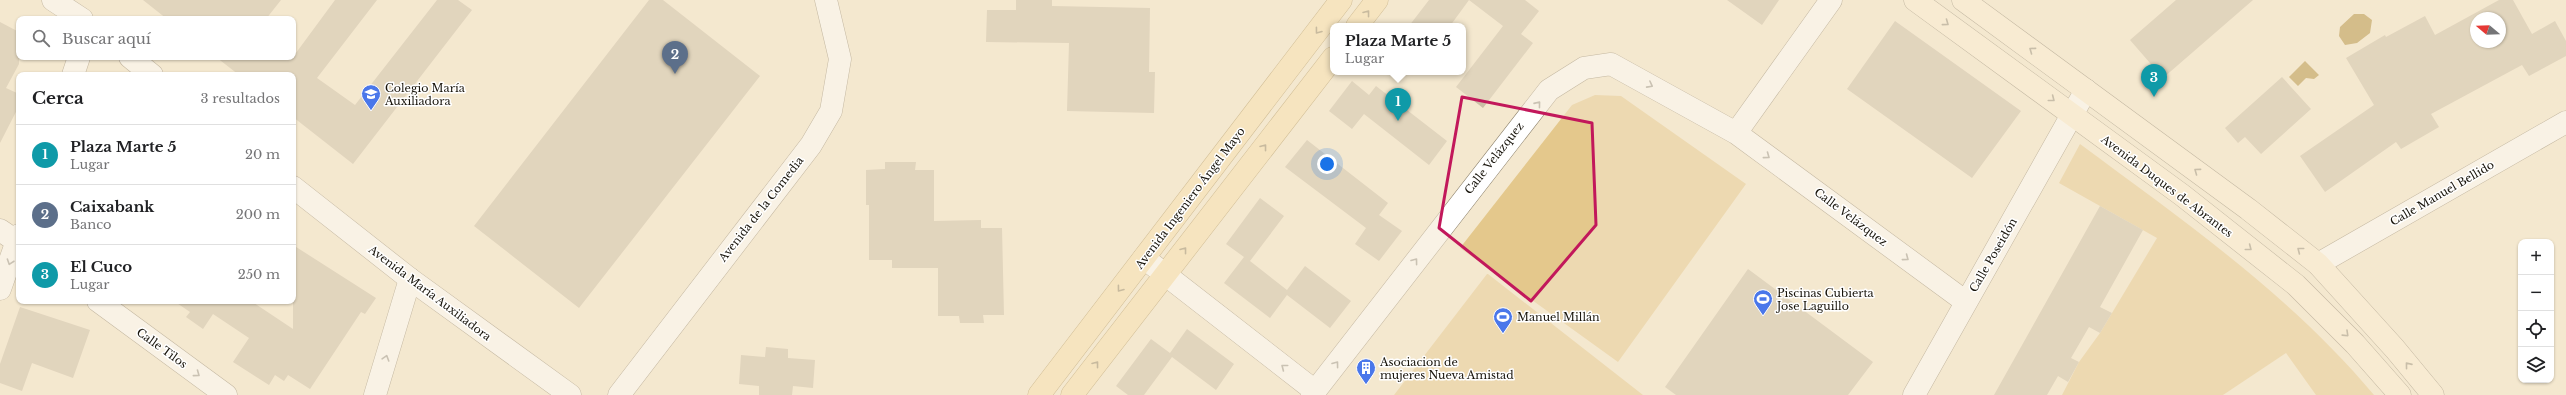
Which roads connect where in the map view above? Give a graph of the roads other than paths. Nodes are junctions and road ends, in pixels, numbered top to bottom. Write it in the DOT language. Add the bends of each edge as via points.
graph roads {
  1 [pos="53,0"];
  2 [pos="826,0"];
  3 [pos="1341,0"];
  4 [pos="1377,0"];
  5 [pos="1830,0"];
  6 [pos="1915,0"];
  7 [pos="1963,0"];
  8 [pos="77,16"];
  9 [pos="1359,23"];
  10 [pos="78,60"];
  11 [pos="134,60"];
  12 [pos="1330,62"];
  13 [pos="74,72"];
  14 [pos="148,72"];
  15 [pos="2086,90"];
  16 [pos="2072,115"];
  17 [pos="2566,122"];
  18 [pos="1736,133"];
  19 [pos="296,189"];
  20 [pos="14,237"];
  21 [pos="1144,258"];
  22 [pos="2318,264"];
  23 [pos="1165,275"];
  24 [pos="410,279"];
  25 [pos="0,289"];
  26 [pos="1966,302"];
  27 [pos="102,304"];
  28 [pos="1313,393"];
  29 [pos="226,395"];
  30 [pos="375,395"];
  31 [pos="570,395"];
  32 [pos="619,395"];
  33 [pos="1039,395"];
  34 [pos="1072,395"];
  35 [pos="1914,395"];
  36 [pos="2400,395"];
  37 [pos="2433,395"];
  1 -- 8 [label="street"];
  2 -- 32 [label="street, Avenida de la Comedia" via="840,59 831,112 811,145"];
  3 -- 21 [label="main road, Avenida Ingeniero Ángel Mayo, one-way"];
  9 -- 4 [label="main road, one-way"];
  5 -- 18 [label="street"];
  6 -- 16 [label="main road, Avenida Duques de Abrantes, one-way"];
  15 -- 7 [label="main road, one-way"];
  10 -- 13 [label="street"];
  11 -- 14 [label="street"];
  23 -- 12 [label="main road, one-way"];
  15 -- 16 [label="street, Calle Poseidón"];
  22 -- 15 [label="main road, one-way" via="2248,208"];
  16 -- 26 [label="street, Calle Poseidón"];
  16 -- 36 [label="main road, Avenida Duques de Abrantes, one-way" via="2182,195 2296,285 2355,344"];
  17 -- 22 [label="street, Calle Manuel Bellido"];
  18 -- 26 [label="street, Calle Velázquez, one-way"];
  28 -- 18 [label="street, Calle Velázquez, one-way" via="1549,90 1584,68 1611,64"];
  19 -- 24 [label="street, Avenida María Auxiliadora"];
  20 -- 25 [label="street, one-way"];
  21 -- 23 [label="street"];
  21 -- 33 [label="main road, Avenida Ingeniero Ángel Mayo, one-way"];
  37 -- 22 [label="main road, one-way"];
  28 -- 23 [label="street, one-way"];
  34 -- 23 [label="main road, one-way"];
  30 -- 24 [label="street, one-way"];
  24 -- 31 [label="street, Avenida María Auxiliadora"];
  26 -- 35 [label="street, Calle Poseidón"];
  27 -- 29 [label="street, Calle Tilos, one-way"];
}
